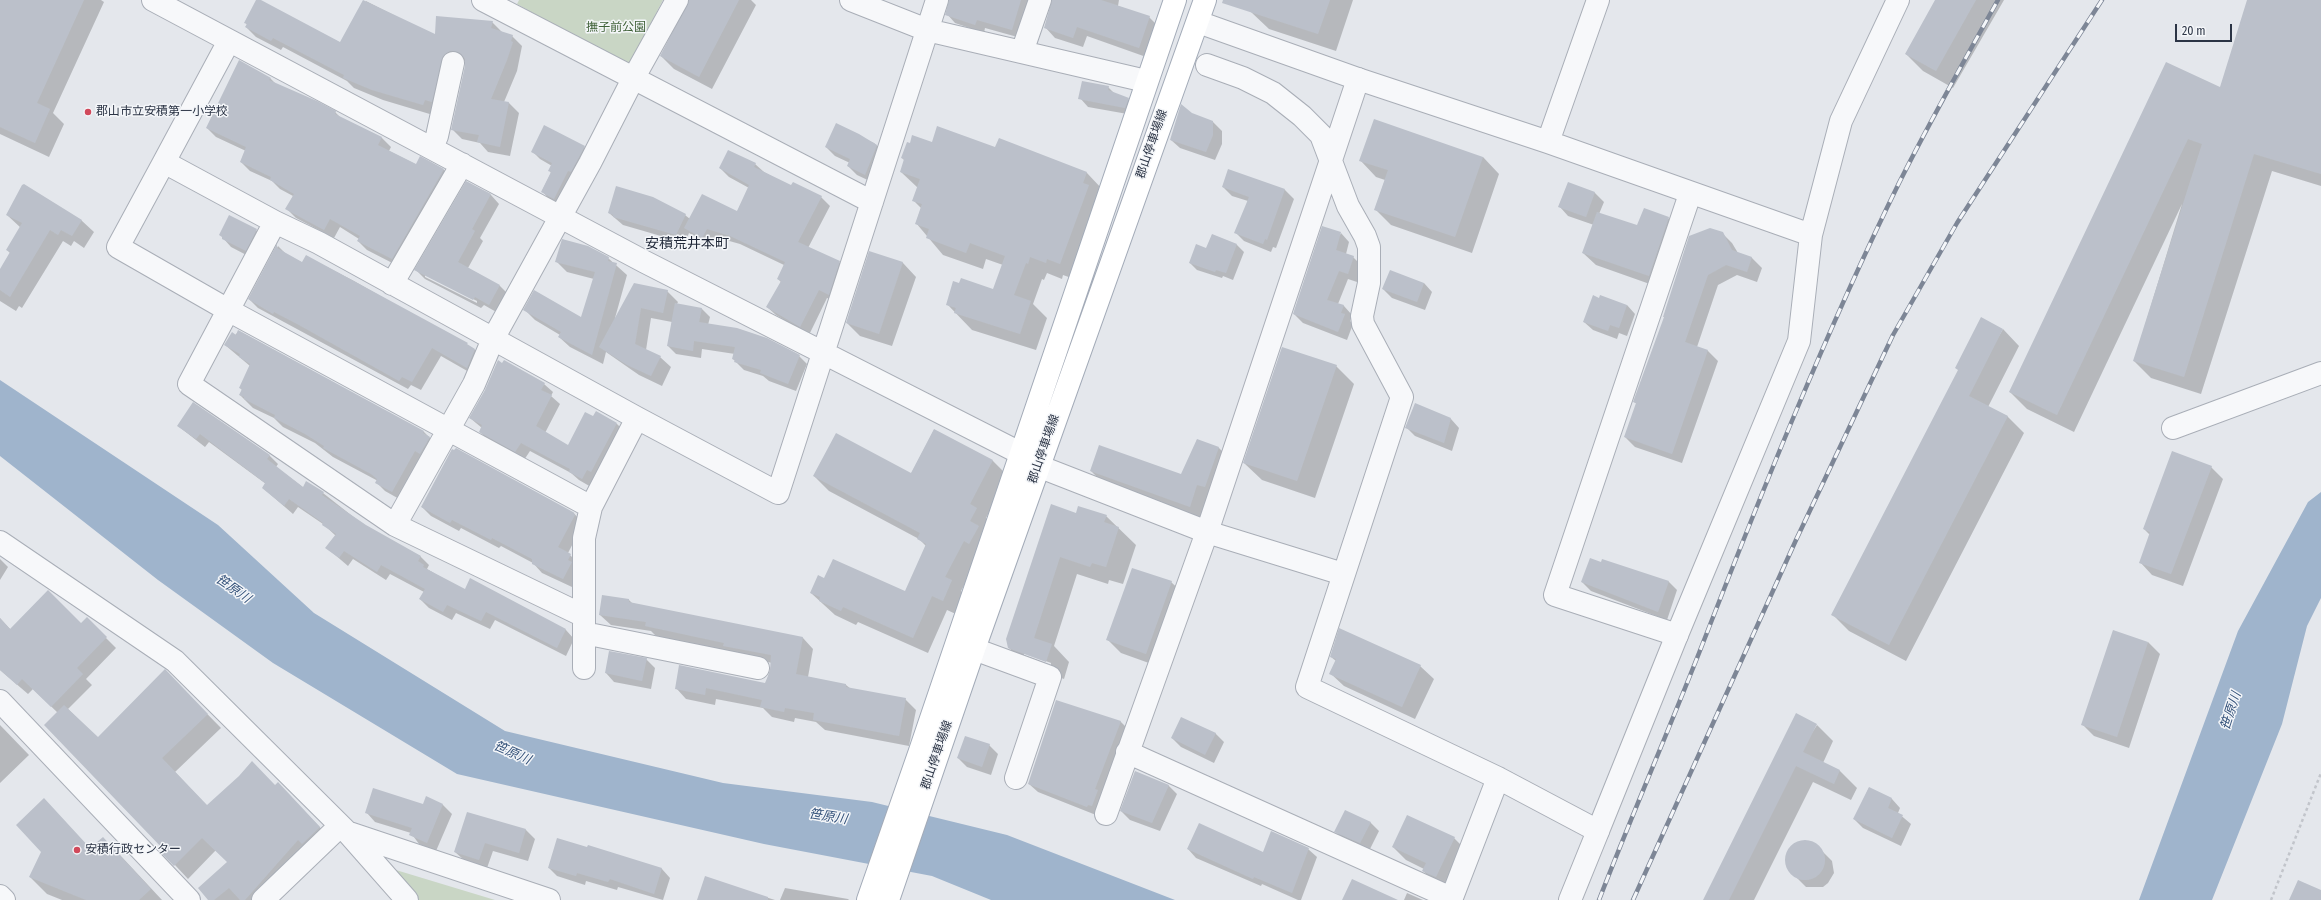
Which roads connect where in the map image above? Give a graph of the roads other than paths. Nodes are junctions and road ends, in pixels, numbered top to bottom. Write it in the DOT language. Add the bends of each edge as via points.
graph roads {
  1 [pos="153,0"];
  2 [pos="483,0"];
  3 [pos="676,0"];
  4 [pos="851,0"];
  5 [pos="937,0"];
  6 [pos="1040,0"];
  7 [pos="1175,0"];
  8 [pos="1205,0"];
  9 [pos="1598,0"];
  10 [pos="1898,0"];
  11 [pos="509,6"];
  12 [pos="1198,22"];
  13 [pos="927,30"];
  14 [pos="229,40"];
  15 [pos="1022,52"];
  16 [pos="453,63"];
  17 [pos="1207,65"];
  18 [pos="633,79"];
  19 [pos="1358,79"];
  20 [pos="1146,81"];
  21 [pos="1548,142"];
  22 [pos="432,148"];
  23 [pos="1331,161"];
  24 [pos="164,162"];
  25 [pos="462,164"];
  26 [pos="1690,194"];
  27 [pos="872,202"];
  28 [pos="561,216"];
  29 [pos="275,222"];
  30 [pos="1811,235"];
  31 [pos="392,284"];
  32 [pos="228,310"];
  33 [pos="493,339"];
  34 [pos="825,352"];
  35 [pos="2321,373"];
  36 [pos="637,418"];
  37 [pos="2173,428"];
  38 [pos="447,430"];
  39 [pos="1020,452"];
  40 [pos="1038,466"];
  41 [pos="591,507"];
  42 [pos="395,525"];
  43 [pos="1207,532"];
  44 [pos="0,542"];
  45 [pos="1343,574"];
  46 [pos="584,624"];
  47 [pos="1677,635"];
  48 [pos="974,649"];
  49 [pos="584,668"];
  50 [pos="758,668"];
  51 [pos="0,701"];
  52 [pos="1127,752"];
  53 [pos="927,758"];
  54 [pos="1016,778"];
  55 [pos="1498,778"];
  56 [pos="1106,814"];
  57 [pos="344,829"];
  58 [pos="1598,831"];
  59 [pos="0,896"];
  60 [pos="875,898"];
  61 [pos="1451,899"];
  62 [pos="4,900"];
  63 [pos="189,900"];
  64 [pos="263,900"];
  65 [pos="408,900"];
  66 [pos="549,900"];
  67 [pos="1570,900"];
  1 -- 14 [label="street"];
  2 -- 11 [label="street"];
  3 -- 18 [label="street"];
  4 -- 13 [label="street"];
  5 -- 13 [label="street"];
  6 -- 15 [label="street"];
  7 -- 20 [label="main road, 郡山停車場線"];
  8 -- 12 [label="main road, 郡山停車場線"];
  9 -- 21 [label="street"];
  10 -- 30 [label="street" via="1841,121"];
  11 -- 18 [label="street"];
  12 -- 19 [label="street"];
  12 -- 40 [label="main road, 郡山停車場線" via="1183,56"];
  13 -- 15 [label="street"];
  13 -- 27 [label="street"];
  14 -- 22 [label="street"];
  14 -- 24 [label="street"];
  15 -- 20 [label="street"];
  16 -- 22 [label="street"];
  17 -- 23 [label="street" via="1243,78 1279,97 1321,135"];
  18 -- 27 [label="street"];
  18 -- 28 [label="street"];
  19 -- 21 [label="street"];
  19 -- 23 [label="street"];
  20 -- 39 [label="main road, 郡山停車場線"];
  21 -- 26 [label="street"];
  22 -- 25 [label="street"];
  23 -- 43 [label="street"];
  23 -- 45 [label="street" via="1348,206 1369,248 1370,268 1364,324 1402,397"];
  24 -- 29 [label="street"];
  24 -- 32 [label="street" via="118,247"];
  25 -- 28 [label="street"];
  25 -- 31 [label="street"];
  26 -- 30 [label="street"];
  26 -- 47 [label="street" via="1555,595"];
  27 -- 34 [label="street"];
  28 -- 33 [label="street"];
  28 -- 34 [label="street"];
  29 -- 31 [label="street" via="319,243"];
  29 -- 32 [label="street"];
  30 -- 47 [label="street" via="1799,341"];
  31 -- 33 [label="street"];
  32 -- 38 [label="street"];
  32 -- 42 [label="street" via="190,384"];
  33 -- 36 [label="street"];
  33 -- 38 [label="street" via="474,384"];
  34 -- 36 [label="street" via="778,493"];
  34 -- 39 [label="street"];
  35 -- 37 [label="street"];
  36 -- 41 [label="street"];
  38 -- 41 [label="street"];
  38 -- 42 [label="street"];
  39 -- 40 [label="street"];
  39 -- 53 [label="main road, 郡山停車場線"];
  40 -- 43 [label="street"];
  40 -- 48 [label="main road, 郡山停車場線"];
  41 -- 46 [label="street" via="584,538"];
  42 -- 46 [label="street"];
  43 -- 45 [label="street"];
  43 -- 52 [label="street"];
  44 -- 57 [label="street" via="175,661"];
  45 -- 55 [label="street" via="1307,687"];
  46 -- 49 [label="street"];
  46 -- 50 [label="street"];
  47 -- 58 [label="street"];
  48 -- 53 [label="main road, 郡山停車場線"];
  48 -- 54 [label="street" via="1050,677"];
  51 -- 63 [label="street"];
  52 -- 56 [label="street"];
  52 -- 61 [label="street"];
  53 -- 60 [label="main road, 郡山停車場線"];
  55 -- 58 [label="street"];
  55 -- 61 [label="street"];
  57 -- 64 [label="street"];
  57 -- 65 [label="street"];
  57 -- 66 [label="street"];
  58 -- 67 [label="street"];
  59 -- 62 [label="street"];
}
